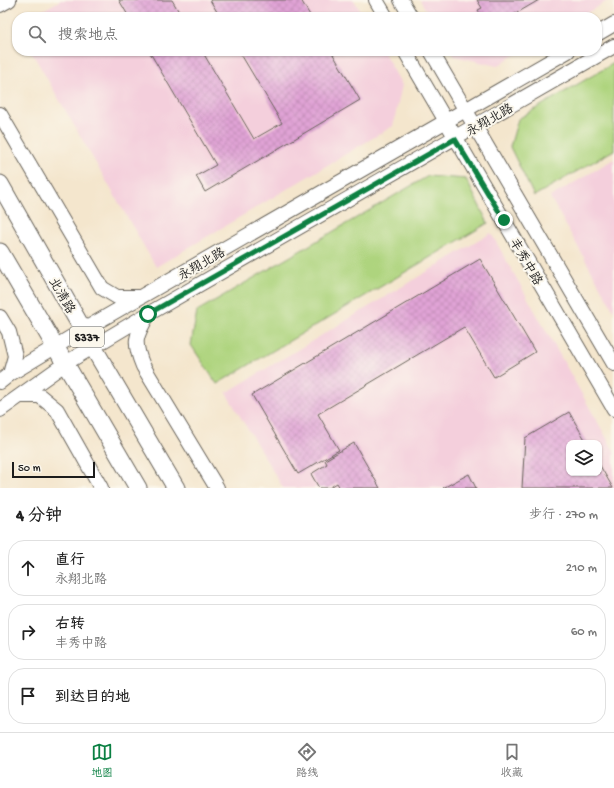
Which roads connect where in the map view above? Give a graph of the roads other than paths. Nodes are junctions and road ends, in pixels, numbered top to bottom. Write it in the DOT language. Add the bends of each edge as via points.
graph roads {
  1 [pos="9,0"];
  2 [pos="376,0"];
  3 [pos="401,0"];
  4 [pos="0,5"];
  5 [pos="383,12"];
  6 [pos="408,12"];
  7 [pos="614,24"];
  8 [pos="602,31"];
  9 [pos="614,46"];
  10 [pos="602,53"];
  11 [pos="408,56"];
  12 [pos="434,56"];
  13 [pos="559,56"];
  14 [pos="597,56"];
  15 [pos="466,110"];
  16 [pos="0,114"];
  17 [pos="446,122"];
  18 [pos="475,127"];
  19 [pos="455,139"];
  20 [pos="0,184"];
  21 [pos="0,252"];
  22 [pos="141,297"];
  23 [pos="148,314"];
  24 [pos="0,317"];
  25 [pos="83,330"];
  26 [pos="56,346"];
  27 [pos="93,347"];
  28 [pos="66,364"];
  29 [pos="614,364"];
  30 [pos="5,378"];
  31 [pos="21,396"];
  32 [pos="614,409"];
  33 [pos="0,410"];
  34 [pos="101,488"];
  35 [pos="138,488"];
  36 [pos="176,488"];
  37 [pos="217,488"];
  1 -- 4 [label="street"];
  2 -- 5 [label="street"];
  3 -- 6 [label="street"];
  7 -- 8 [label="street"];
  9 -- 10 [label="street, 永翔北路"];
  11 -- 17 [label="street, 丰秀中路"];
  12 -- 15 [label="street, 丰秀中路"];
  13 -- 15 [label="street, 永翔北路"];
  14 -- 18 [label="street, 永翔北路"];
  15 -- 17 [label="street, 永翔北路"];
  15 -- 18 [label="street, 丰秀中路"];
  16 -- 22 [label="street" via="102,288 117,297"];
  17 -- 19 [label="street, 丰秀中路"];
  17 -- 22 [label="street, 永翔北路"];
  18 -- 19 [label="street, 永翔北路"];
  18 -- 29 [label="street, 丰秀中路"];
  19 -- 23 [label="street, 永翔北路"];
  19 -- 32 [label="street, 丰秀中路"];
  20 -- 25 [label="main road, 北清路 / S337"];
  21 -- 26 [label="main road, S337"];
  22 -- 25 [label="street, 永翔北路"];
  23 -- 27 [label="street, 永翔北路"];
  23 -- 37 [label="street" via="137,333 137,350 143,366"];
  24 -- 30 [label="street" via="9,332 15,356"];
  25 -- 26 [label="street, 永翔北路"];
  25 -- 27 [label="main road, 北清路 / S337"];
  26 -- 28 [label="main road, S337"];
  26 -- 30 [label="street, 永翔北路"];
  27 -- 28 [label="street, 永翔北路"];
  27 -- 36 [label="main road, 北清路 / S337"];
  28 -- 31 [label="street, 永翔北路"];
  28 -- 35 [label="main road, S337"];
  31 -- 33 [label="street, 永翔北路"];
  31 -- 34 [label="street" via="40,396 57,410"];
}
